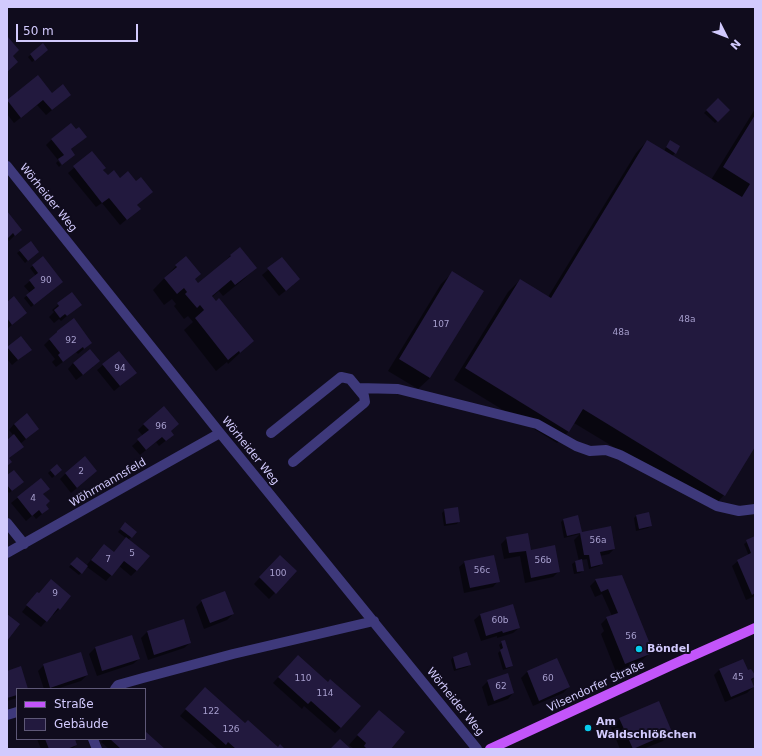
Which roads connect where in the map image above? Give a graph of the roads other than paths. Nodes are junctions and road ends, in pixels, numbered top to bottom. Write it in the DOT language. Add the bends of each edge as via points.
graph roads {
  1 [pos="7,166"];
  2 [pos="358,388"];
  3 [pos="220,433"];
  4 [pos="271,433"];
  5 [pos="293,462"];
  6 [pos="755,509"];
  7 [pos="7,523"];
  8 [pos="24,544"];
  9 [pos="7,554"];
  10 [pos="374,621"];
  11 [pos="755,628"];
  12 [pos="117,687"];
  13 [pos="477,749"];
  14 [pos="490,749"];
  1 -- 3 [label="street, Wörheider Weg"];
  2 -- 4 [label="street" via="350,379 341,377"];
  2 -- 5 [label="street" via="365,402"];
  2 -- 6 [label="street" via="398,389 537,424 576,446 590,451 606,450 620,455 717,506 739,511"];
  3 -- 8 [label="street, Wöhrmannsfeld"];
  3 -- 10 [label="street, Wörheider Weg"];
  7 -- 8 [label="street"];
  8 -- 9 [label="street, Wöhrmannsfeld"];
  10 -- 12 [label="street" via="233,654"];
  10 -- 13 [label="street, Wörheider Weg"];
  11 -- 14 [label="main road, Vilsendorfer Straße"];
}
